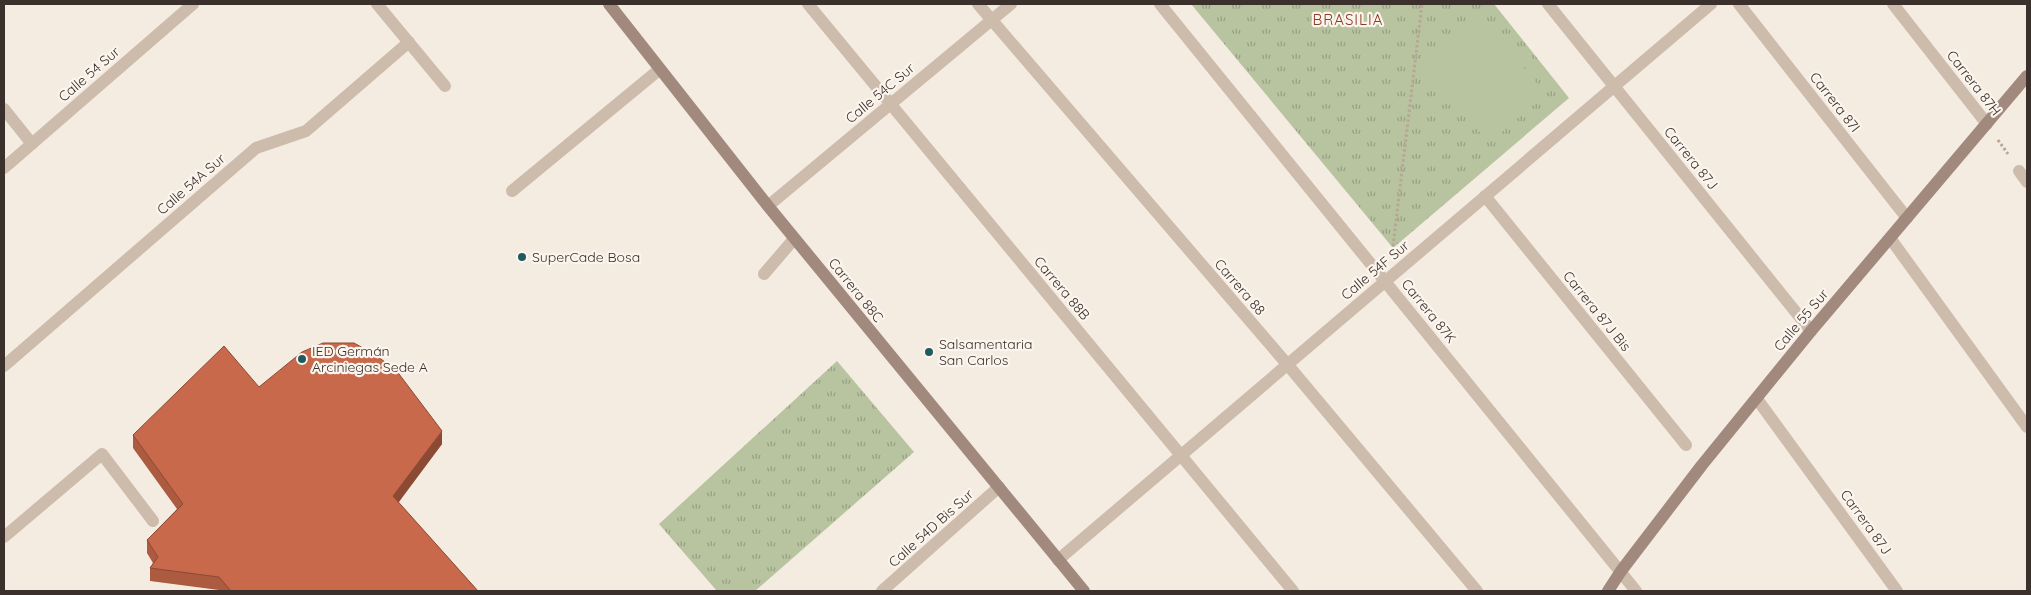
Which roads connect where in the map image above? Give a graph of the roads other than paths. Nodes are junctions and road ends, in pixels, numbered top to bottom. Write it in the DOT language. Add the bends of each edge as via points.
graph roads {
  1 [pos="193,4"];
  2 [pos="377,4"];
  3 [pos="609,4"];
  4 [pos="808,4"];
  5 [pos="978,4"];
  6 [pos="1011,4"];
  7 [pos="1160,4"];
  8 [pos="1548,4"];
  9 [pos="1711,4"];
  10 [pos="1739,4"];
  11 [pos="1893,4"];
  12 [pos="991,20"];
  13 [pos="409,42"];
  14 [pos="660,69"];
  15 [pos="2027,76"];
  16 [pos="444,86"];
  17 [pos="1613,87"];
  18 [pos="890,104"];
  19 [pos="4,109"];
  20 [pos="1987,124"];
  21 [pos="32,144"];
  22 [pos="4,168"];
  23 [pos="2019,171"];
  24 [pos="2027,182"];
  25 [pos="512,191"];
  26 [pos="1485,196"];
  27 [pos="768,206"];
  28 [pos="1907,218"];
  29 [pos="794,238"];
  30 [pos="1890,238"];
  31 [pos="764,274"];
  32 [pos="1386,281"];
  33 [pos="1811,331"];
  34 [pos="1287,364"];
  35 [pos="4,366"];
  36 [pos="1757,399"];
  37 [pos="2027,428"];
  38 [pos="1686,445"];
  39 [pos="1181,456"];
  40 [pos="998,487"];
  41 [pos="153,521"];
  42 [pos="4,537"];
  43 [pos="1058,560"];
  44 [pos="1621,571"];
  45 [pos="882,591"];
  46 [pos="1084,591"];
  47 [pos="1292,591"];
  48 [pos="1477,591"];
  49 [pos="1608,591"];
  50 [pos="1636,591"];
  51 [pos="1897,591"];
  1 -- 21 [label="street, Calle 54 Sur"];
  2 -- 13 [label="street"];
  3 -- 14 [label="street, Carrera 88C"];
  4 -- 18 [label="street, Carrera 88B"];
  5 -- 12 [label="street, Carrera 88"];
  6 -- 12 [label="street, Calle 54C Sur"];
  7 -- 32 [label="street, Carrera 87K"];
  8 -- 17 [label="street, Carrera 87J"];
  9 -- 17 [label="street, Calle 54F Sur"];
  10 -- 28 [label="street, Carrera 87I"];
  11 -- 20 [label="street, Carrera 87H"];
  12 -- 18 [label="street, Calle 54C Sur"];
  12 -- 34 [label="street, Carrera 88"];
  13 -- 16 [label="street"];
  13 -- 35 [label="street, Calle 54A Sur" via="306,131 256,148"];
  14 -- 25 [label="street"];
  14 -- 27 [label="street, Carrera 88C"];
  15 -- 20 [label="street, Calle 55 Sur"];
  17 -- 26 [label="street, Calle 54F Sur"];
  17 -- 33 [label="street, Carrera 87J"];
  18 -- 27 [label="street, Calle 54C Sur"];
  18 -- 39 [label="street, Carrera 88B"];
  19 -- 21 [label="street"];
  20 -- 28 [label="street, Calle 55 Sur"];
  21 -- 22 [label="street, Calle 54 Sur"];
  23 -- 24 [label="street"];
  26 -- 32 [label="street, Calle 54F Sur"];
  26 -- 38 [label="street, Carrera 87J Bis"];
  27 -- 29 [label="street, Carrera 88C"];
  28 -- 30 [label="street, Calle 55 Sur"];
  29 -- 31 [label="street"];
  29 -- 40 [label="street, Carrera 88C"];
  30 -- 33 [label="street, Calle 55 Sur"];
  30 -- 37 [label="street"];
  32 -- 34 [label="street, Calle 54F Sur"];
  32 -- 44 [label="street, Carrera 87K"];
  33 -- 36 [label="street, Calle 55 Sur"];
  34 -- 39 [label="street, Calle 54F Sur"];
  34 -- 48 [label="street, Carrera 88"];
  36 -- 44 [label="street, Calle 55 Sur"];
  36 -- 51 [label="street, Carrera 87J"];
  39 -- 43 [label="street, Calle 54F Sur"];
  39 -- 47 [label="street, Carrera 88B"];
  40 -- 43 [label="street, Carrera 88C"];
  40 -- 45 [label="street, Calle 54D Bis Sur"];
  41 -- 42 [label="street" via="102,454"];
  43 -- 46 [label="street, Carrera 88C"];
  44 -- 49 [label="street, Calle 55 Sur"];
  44 -- 50 [label="street, Carrera 87K"];
}
